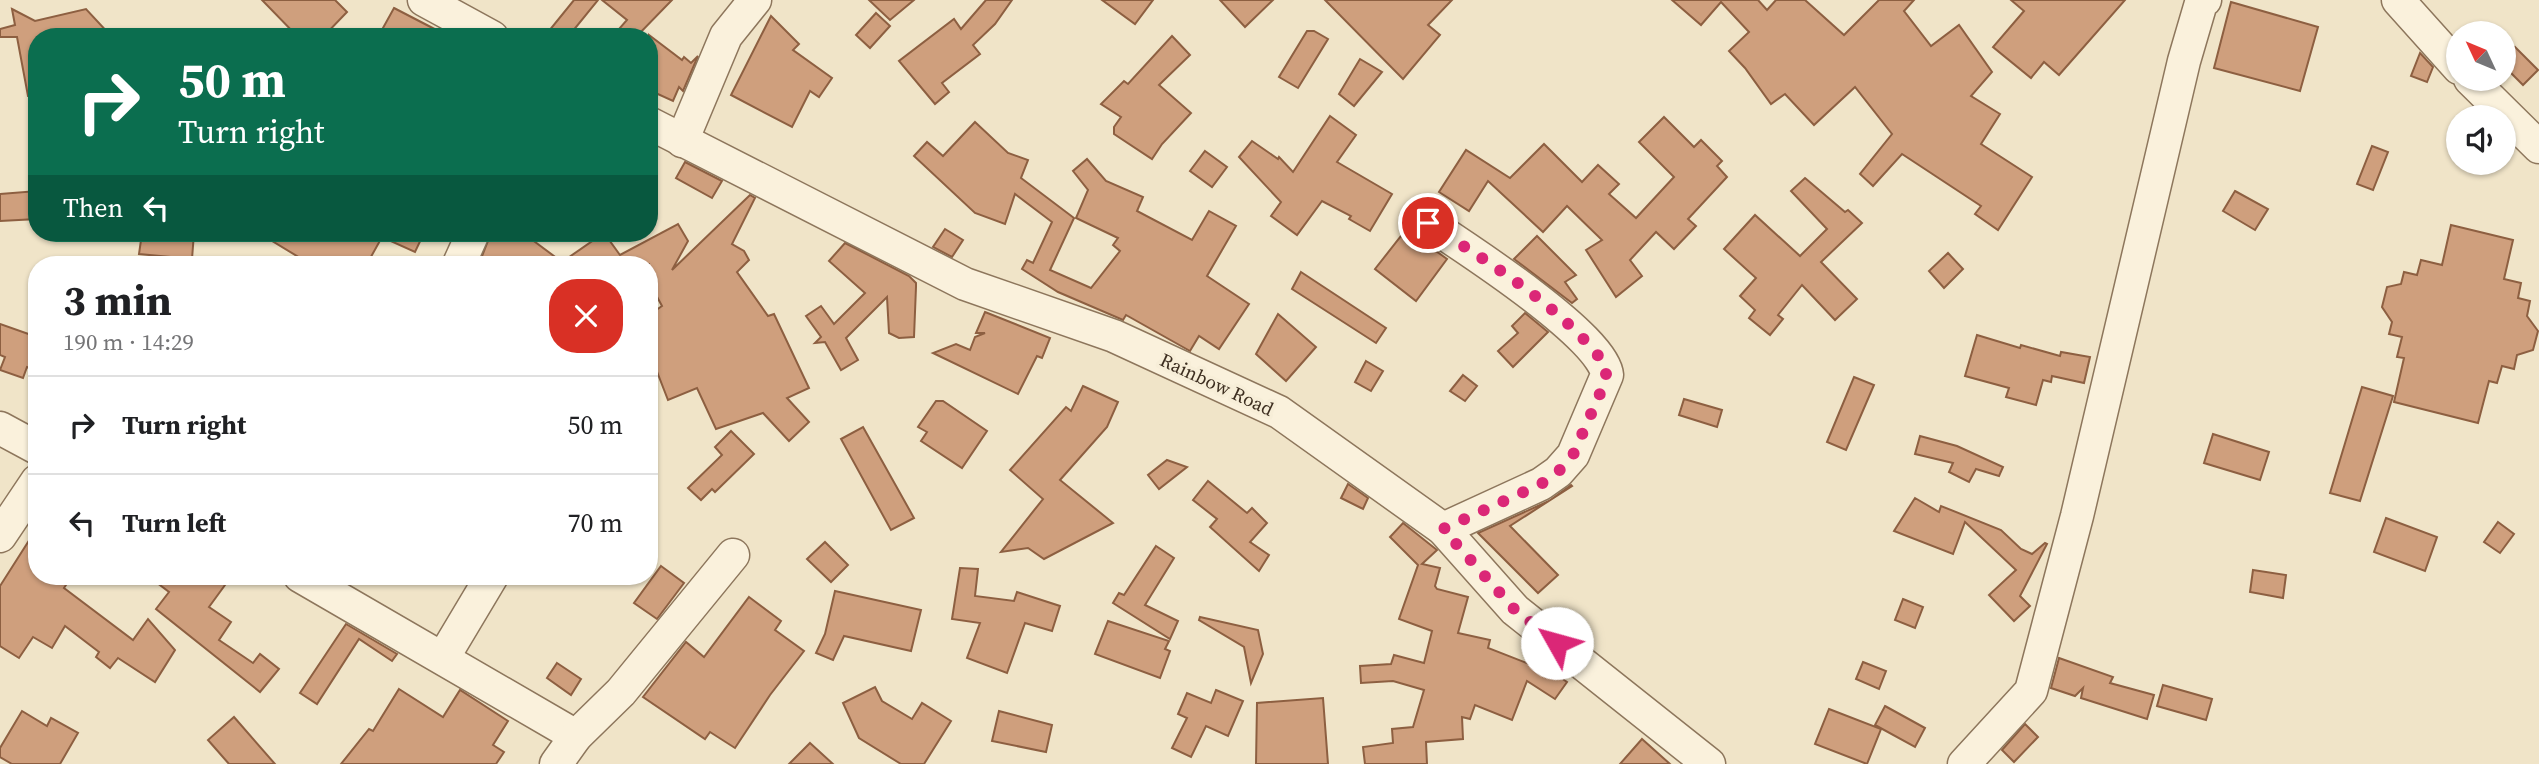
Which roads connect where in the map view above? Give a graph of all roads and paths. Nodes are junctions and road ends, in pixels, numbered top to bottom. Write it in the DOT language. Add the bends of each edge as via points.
graph roads {
  1 [pos="424,0"];
  2 [pos="755,0"];
  3 [pos="2205,0"];
  4 [pos="2399,0"];
  5 [pos="475,28"];
  6 [pos="2446,53"];
  7 [pos="2482,91"];
  8 [pos="658,128"];
  9 [pos="682,141"];
  10 [pos="2539,147"];
  11 [pos="1428,223"];
  12 [pos="0,428"];
  13 [pos="28,443"];
  14 [pos="28,494"];
  15 [pos="1443,529"];
  16 [pos="0,536"];
  17 [pos="733,555"];
  18 [pos="316,585"];
  19 [pos="487,585"];
  20 [pos="443,659"];
  21 [pos="576,736"];
  22 [pos="1705,763"];
  23 [pos="556,764"];
  24 [pos="1964,764"];
  1 -- 5 [label="street"];
  2 -- 9 [label="street" via="726,36"];
  3 -- 24 [label="street" via="2184,61 2031,691"];
  4 -- 6 [label="street"];
  7 -- 10 [label="street"];
  8 -- 9 [label="street, Rainbow Road"];
  9 -- 15 [label="street, Rainbow Road" via="965,284 1114,336 1279,412"];
  11 -- 15 [label="street" via="1511,277 1569,326 1601,359 1607,375 1573,455 1558,472"];
  12 -- 13 [label="street"];
  14 -- 16 [label="street"];
  15 -- 22 [label="street, Rainbow Road" via="1515,610"];
  17 -- 21 [label="street" via="621,692"];
  18 -- 20 [label="street"];
  19 -- 20 [label="street"];
  20 -- 21 [label="street"];
  21 -- 23 [label="street"];
}
